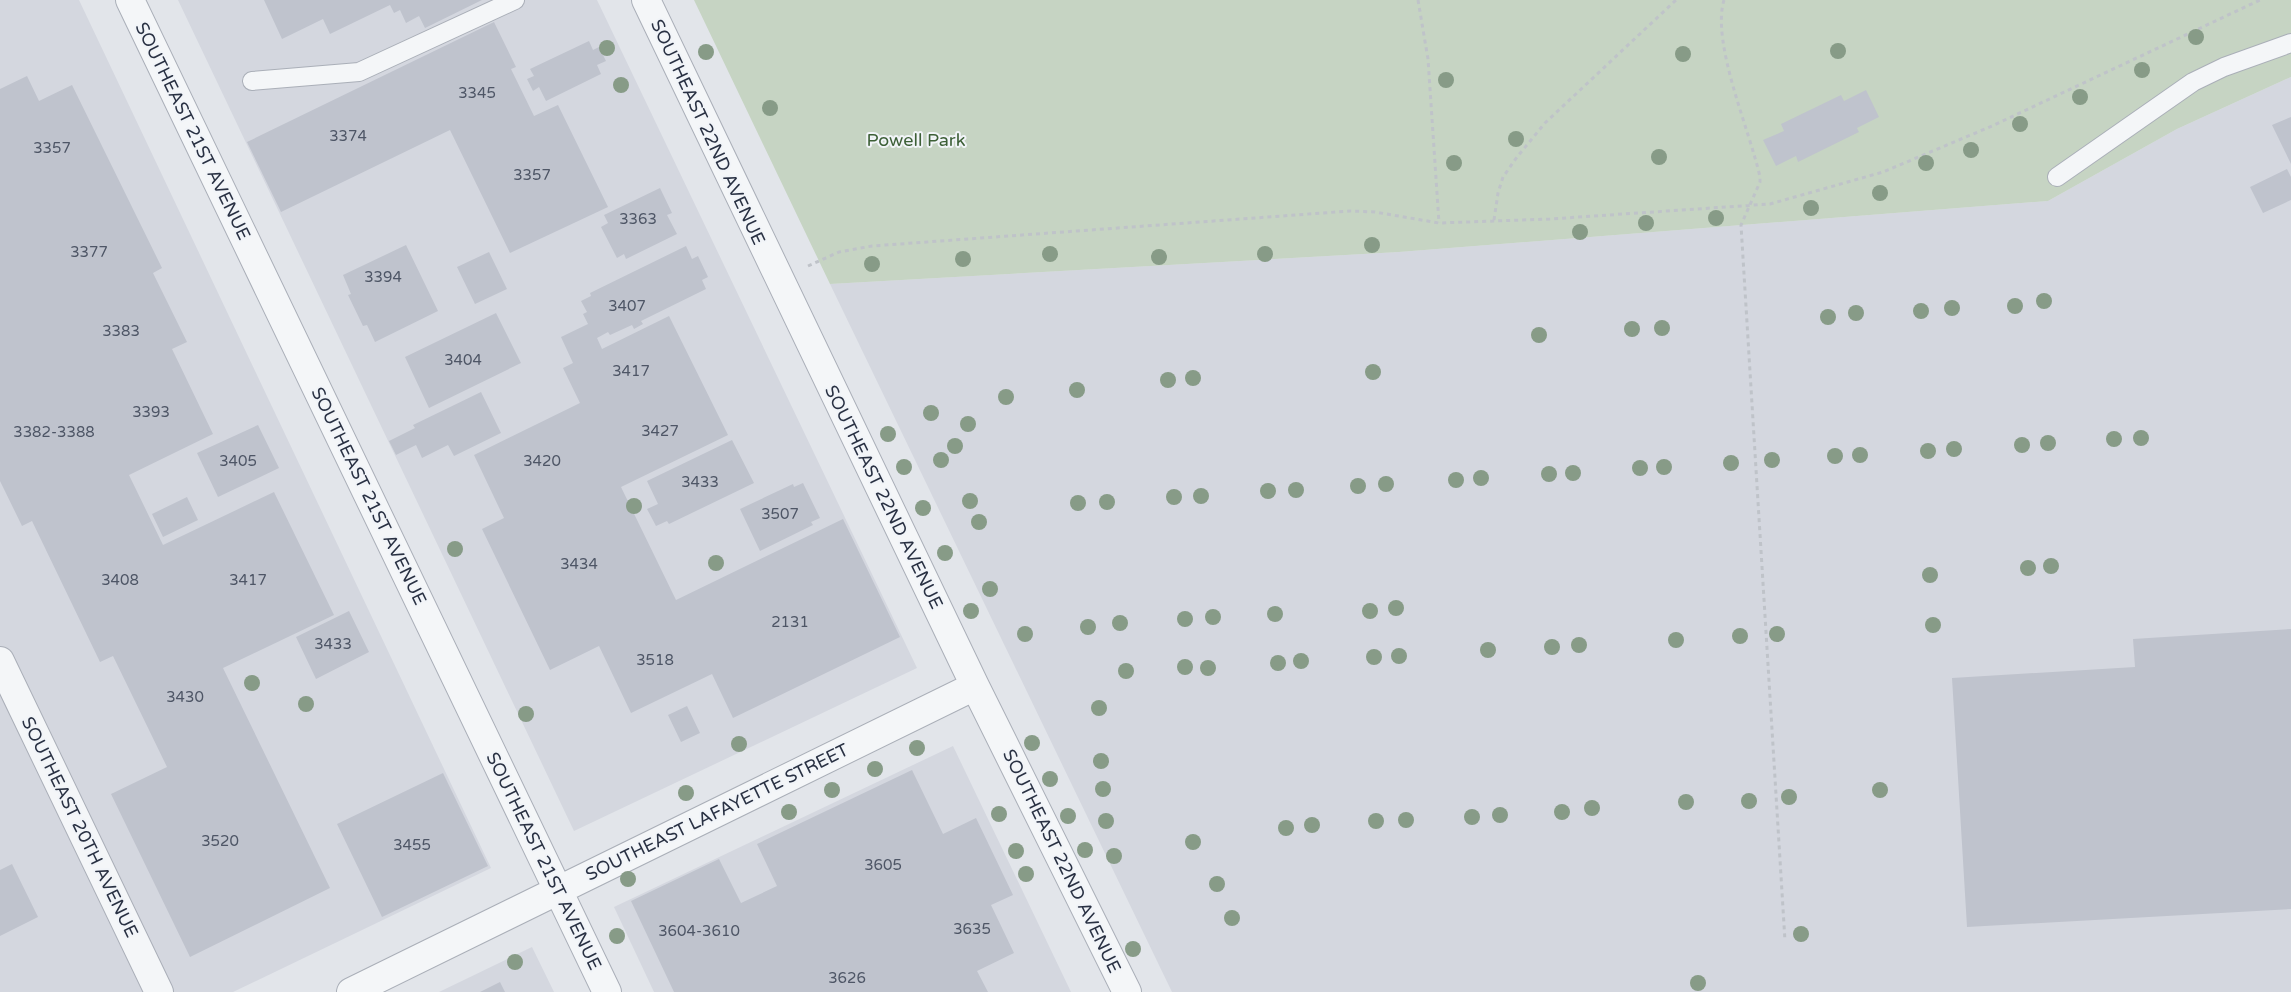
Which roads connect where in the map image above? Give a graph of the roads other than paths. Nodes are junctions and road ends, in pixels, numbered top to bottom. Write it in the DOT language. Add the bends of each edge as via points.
graph roads {
  1 [pos="515,0"];
  2 [pos="646,0"];
  3 [pos="135,2"];
  4 [pos="2291,43"];
  5 [pos="252,81"];
  6 [pos="2057,177"];
  7 [pos="0,661"];
  8 [pos="975,686"];
  9 [pos="558,890"];
  10 [pos="159,992"];
  11 [pos="351,992"];
  12 [pos="607,992"];
  13 [pos="1126,992"];
  1 -- 5 [label="lane" via="359,72"];
  2 -- 8 [label="street, SOUTHEAST 22ND AVENUE"];
  3 -- 9 [label="street, SOUTHEAST 21ST AVENUE"];
  4 -- 6 [label="lane" via="2193,82"];
  7 -- 10 [label="street, SOUTHEAST 20TH AVENUE"];
  8 -- 9 [label="street, SOUTHEAST LAFAYETTE STREET"];
  8 -- 13 [label="street, SOUTHEAST 22ND AVENUE"];
  9 -- 11 [label="street, SOUTHEAST LAFAYETTE STREET"];
  9 -- 12 [label="street, SOUTHEAST 21ST AVENUE"];
}
